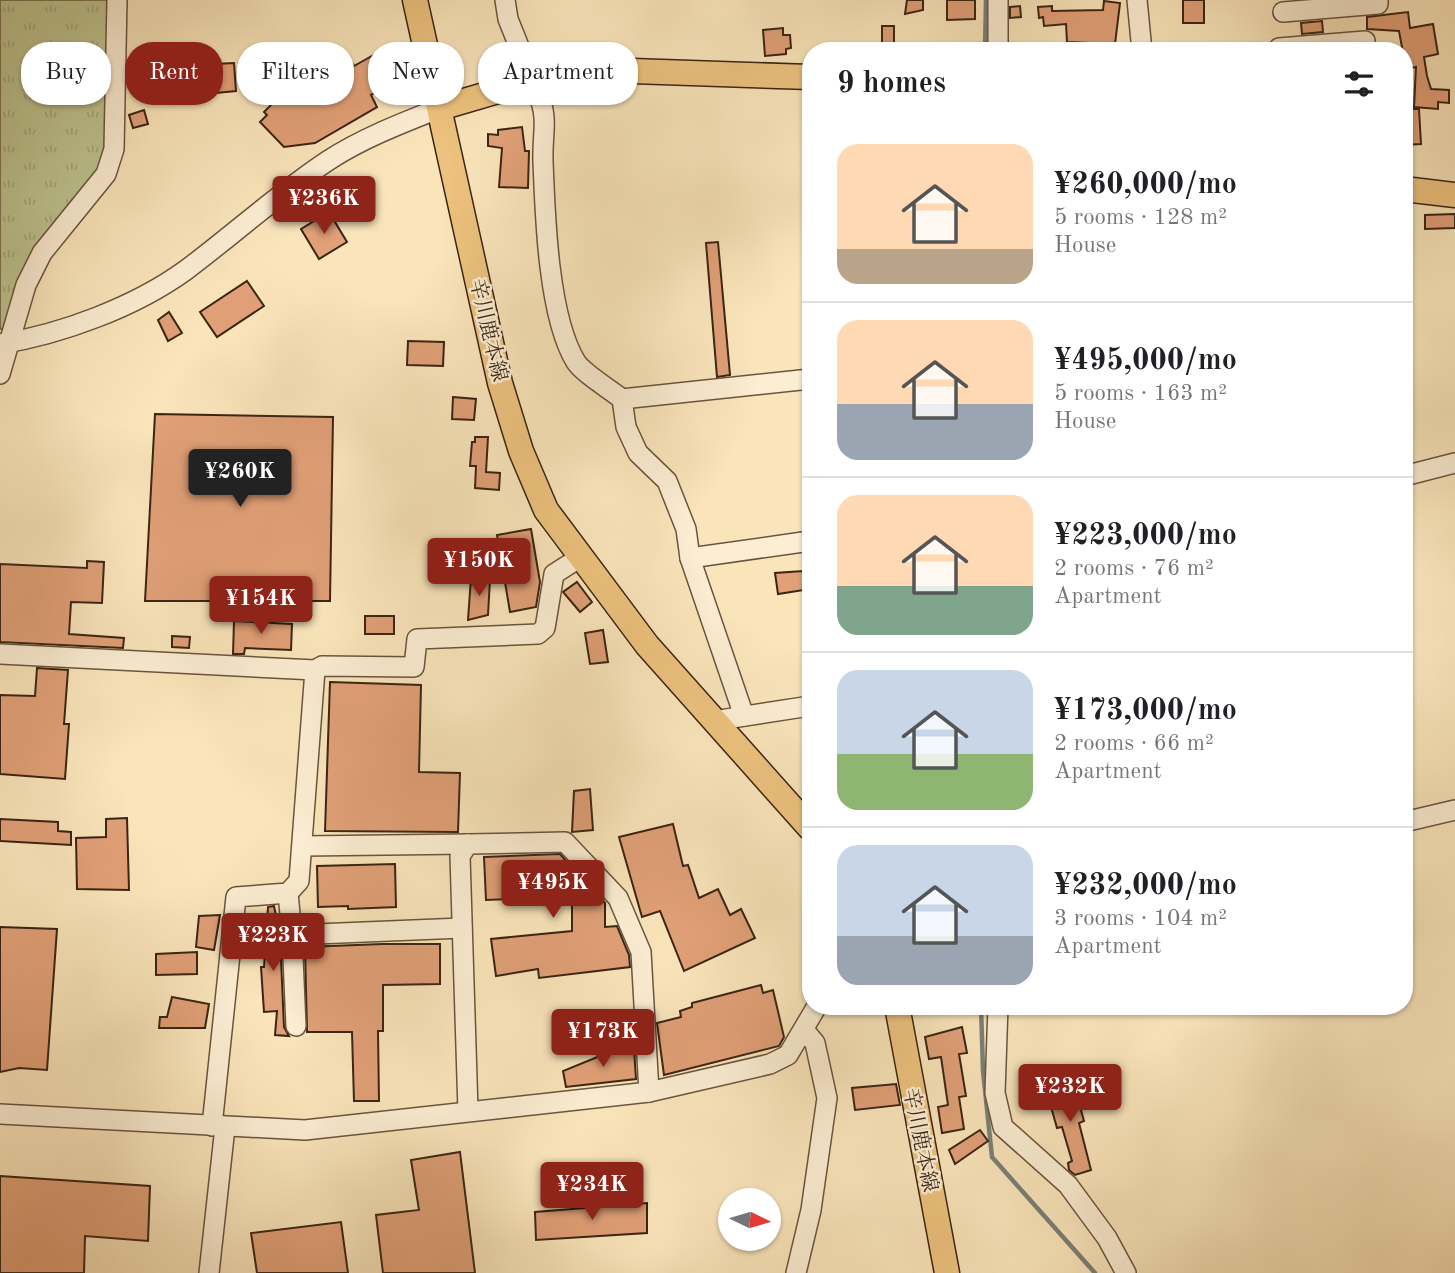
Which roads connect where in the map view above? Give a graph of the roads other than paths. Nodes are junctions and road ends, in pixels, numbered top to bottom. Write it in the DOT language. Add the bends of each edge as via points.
graph roads {
  1 [pos="117,0"];
  2 [pos="415,0"];
  3 [pos="505,0"];
  4 [pos="998,0"];
  5 [pos="1137,0"];
  6 [pos="1378,0"];
  7 [pos="1284,6"];
  8 [pos="1365,41"];
  9 [pos="517,42"];
  10 [pos="998,42"];
  11 [pos="1141,42"];
  12 [pos="1280,42"];
  13 [pos="1354,42"];
  14 [pos="802,78"];
  15 [pos="543,105"];
  16 [pos="439,108"];
  17 [pos="1413,189"];
  18 [pos="1455,195"];
  19 [pos="5,343"];
  20 [pos="0,374"];
  21 [pos="802,380"];
  22 [pos="622,399"];
  23 [pos="1455,463"];
  24 [pos="1413,474"];
  25 [pos="802,542"];
  26 [pos="579,558"];
  27 [pos="690,558"];
  28 [pos="0,654"];
  29 [pos="314,670"];
  30 [pos="802,707"];
  31 [pos="744,716"];
  32 [pos="713,721"];
  33 [pos="1455,810"];
  34 [pos="802,819"];
  35 [pos="1413,820"];
  36 [pos="468,844"];
  37 [pos="303,846"];
  38 [pos="288,893"];
  39 [pos="462,928"];
  40 [pos="292,935"];
  41 [pos="813,1015"];
  42 [pos="899,1015"];
  43 [pos="998,1015"];
  44 [pos="296,1026"];
  45 [pos="805,1031"];
  46 [pos="649,1092"];
  47 [pos="468,1111"];
  48 [pos="0,1114"];
  49 [pos="218,1126"];
  50 [pos="209,1273"];
  51 [pos="796,1273"];
  52 [pos="947,1273"];
  53 [pos="1126,1273"];
  1 -- 19 [label="street" via="114,149 106,174 42,253"];
  2 -- 16 [label="main road, 辛川鹿本線"];
  3 -- 9 [label="street"];
  4 -- 10 [label="street"];
  5 -- 11 [label="street"];
  6 -- 7 [label="street" via="1378,4"];
  7 -- 12 [label="street"];
  8 -- 13 [label="street"];
  14 -- 16 [label="main road" via="632,71 571,75 539,79"];
  15 -- 22 [label="street" via="545,202 556,305 577,364"];
  16 -- 19 [label="street" via="330,160 184,271 121,307 72,326"];
  16 -- 26 [label="main road, 辛川鹿本線" via="510,417 546,510"];
  17 -- 18 [label="main road"];
  19 -- 20 [label="street"];
  21 -- 22 [label="street"];
  22 -- 27 [label="street" via="626,427 638,453 667,481 686,530"];
  23 -- 24 [label="street"];
  25 -- 27 [label="street"];
  26 -- 29 [label="street" via="554,574 545,628 538,634 417,639 414,667 322,666"];
  26 -- 32 [label="main road, 辛川鹿本線"];
  27 -- 31 [label="street"];
  28 -- 29 [label="street"];
  29 -- 37 [label="street"];
  30 -- 31 [label="street"];
  31 -- 32 [label="street"];
  32 -- 34 [label="main road, 辛川鹿本線"];
  33 -- 35 [label="street"];
  36 -- 37 [label="street"];
  36 -- 39 [label="street" via="460,856"];
  36 -- 46 [label="street" via="565,842 618,898 641,952"];
  37 -- 38 [label="street" via="299,881"];
  38 -- 40 [label="street"];
  38 -- 49 [label="street" via="236,897"];
  39 -- 40 [label="street"];
  39 -- 47 [label="street"];
  40 -- 44 [label="street"];
  41 -- 45 [label="street"];
  42 -- 52 [label="main road, 辛川鹿本線"];
  43 -- 53 [label="street" via="995,1093 1003,1127 1068,1185"];
  45 -- 46 [label="street" via="788,1055 770,1064"];
  45 -- 51 [label="street" via="815,1043 827,1098 811,1210"];
  46 -- 47 [label="street"];
  47 -- 49 [label="street" via="305,1130"];
  48 -- 49 [label="street"];
  49 -- 50 [label="street"];
}
